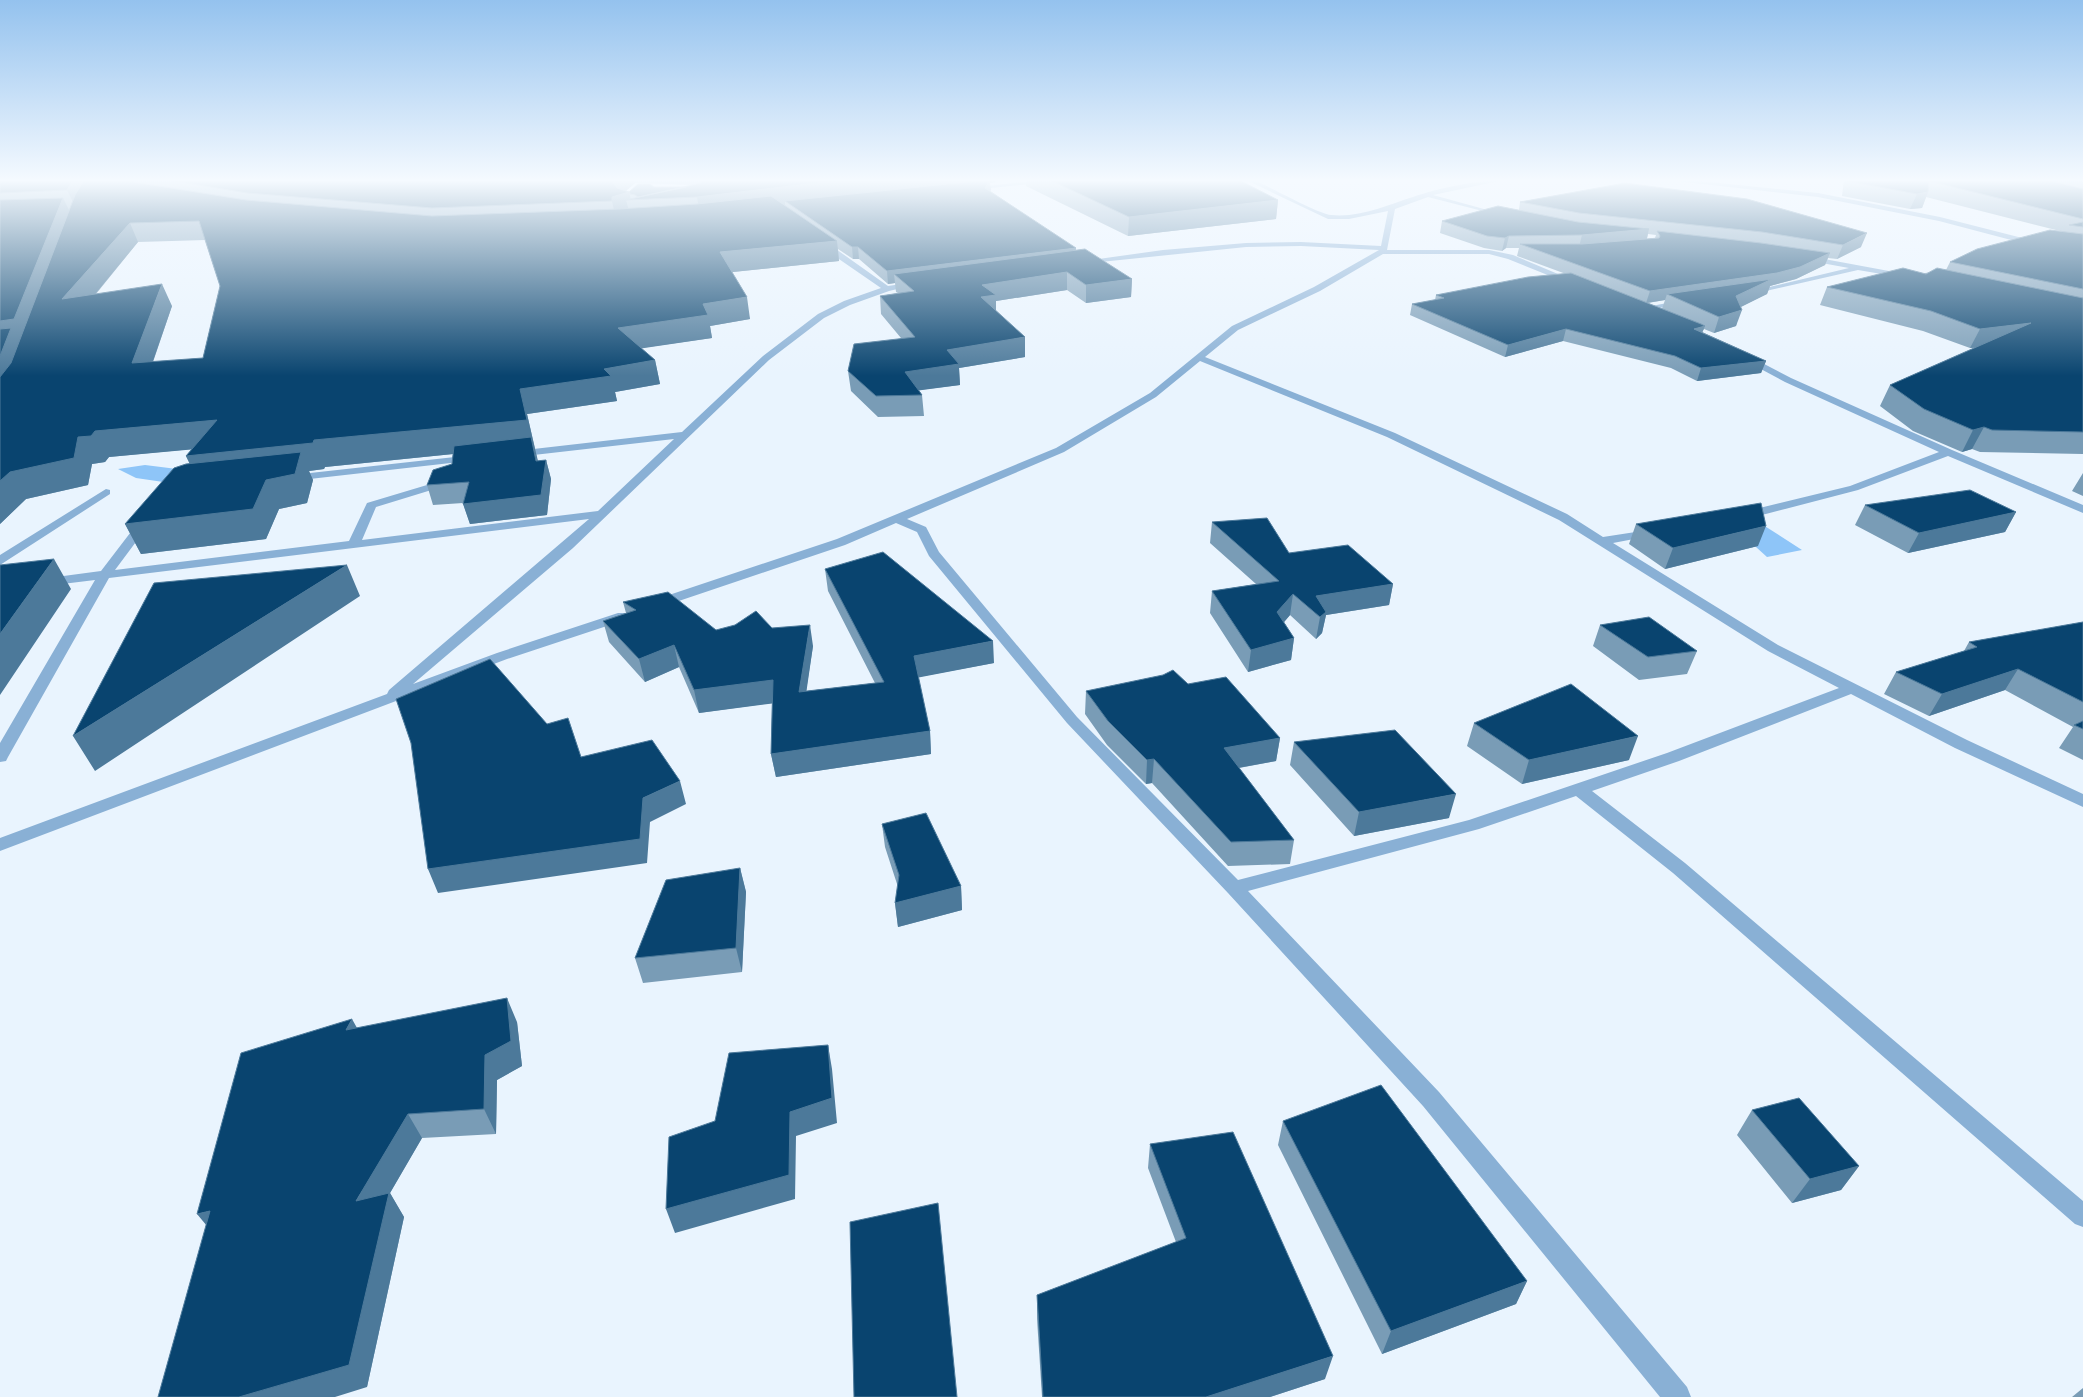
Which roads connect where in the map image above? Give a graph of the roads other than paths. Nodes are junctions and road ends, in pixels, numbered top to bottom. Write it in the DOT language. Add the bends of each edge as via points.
graph roads {
  1 [pos="825,245"];
  2 [pos="1275,245"];
  3 [pos="1317,245"];
  4 [pos="1386,245"];
  5 [pos="1383,250"];
  6 [pos="1489,252"];
  7 [pos="1525,252"];
  8 [pos="1796,256"];
  9 [pos="1072,264"];
  10 [pos="1863,267"];
  11 [pos="1911,277"];
  12 [pos="923,283"];
  13 [pos="1584,286"];
  14 [pos="887,289"];
  15 [pos="1734,295"];
  16 [pos="1694,301"];
  17 [pos="1661,315"];
  18 [pos="1738,352"];
  19 [pos="1200,358"];
  20 [pos="683,435"];
  21 [pos="1948,452"];
  22 [pos="507,455"];
  23 [pos="489,457"];
  24 [pos="452,461"];
  25 [pos="284,479"];
  26 [pos="106,492"];
  27 [pos="2083,509"];
  28 [pos="602,514"];
  29 [pos="149,516"];
  30 [pos="1733,518"];
  31 [pos="896,520"];
  32 [pos="1667,529"];
  33 [pos="1601,541"];
  34 [pos="353,545"];
  35 [pos="0,561"];
  36 [pos="104,576"];
  37 [pos="28,583"];
  38 [pos="1852,688"];
  39 [pos="385,700"];
  40 [pos="0,757"];
  41 [pos="1580,790"];
  42 [pos="2083,802"];
  43 [pos="0,844"];
  44 [pos="1234,888"];
  45 [pos="2083,1216"];
  46 [pos="1677,1397"];
  1 -- 14 [label="street"];
  2 -- 9 [label="street" via="1148,254"];
  3 -- 5 [label="street"];
  4 -- 5 [label="street"];
  5 -- 6 [label="street"];
  5 -- 19 [label="street" via="1317,290 1235,328"];
  6 -- 7 [label="street"];
  6 -- 13 [label="street"];
  8 -- 10 [label="street"];
  10 -- 11 [label="street"];
  10 -- 15 [label="street"];
  12 -- 14 [label="street"];
  14 -- 20 [label="street" via="821,316 766,358"];
  16 -- 17 [label="street" via="1641,307"];
  18 -- 21 [label="street" via="1788,380"];
  19 -- 31 [label="street" via="1154,395 1060,450"];
  19 -- 33 [label="street" via="1391,435 1563,517"];
  20 -- 22 [label="street"];
  20 -- 28 [label="street"];
  21 -- 27 [label="street"];
  21 -- 30 [label="street" via="1854,488"];
  23 -- 24 [label="street"];
  24 -- 25 [label="street"];
  24 -- 34 [label="street" via="452,480 371,505"];
  26 -- 35 [label="street"];
  28 -- 34 [label="street"];
  28 -- 39 [label="street"];
  29 -- 36 [label="street"];
  31 -- 39 [label="street" via="841,542 502,656"];
  31 -- 44 [label="street" via="923,529 933,553 1072,720"];
  32 -- 33 [label="street"];
  33 -- 38 [label="street" via="1773,648"];
  34 -- 36 [label="street"];
  36 -- 37 [label="street"];
  36 -- 40 [label="street"];
  38 -- 41 [label="street"];
  38 -- 42 [label="street"];
  39 -- 43 [label="street"];
  41 -- 44 [label="street" via="1473,826"];
  41 -- 45 [label="street" via="1679,868"];
  44 -- 46 [label="street" via="1430,1099"];
}
